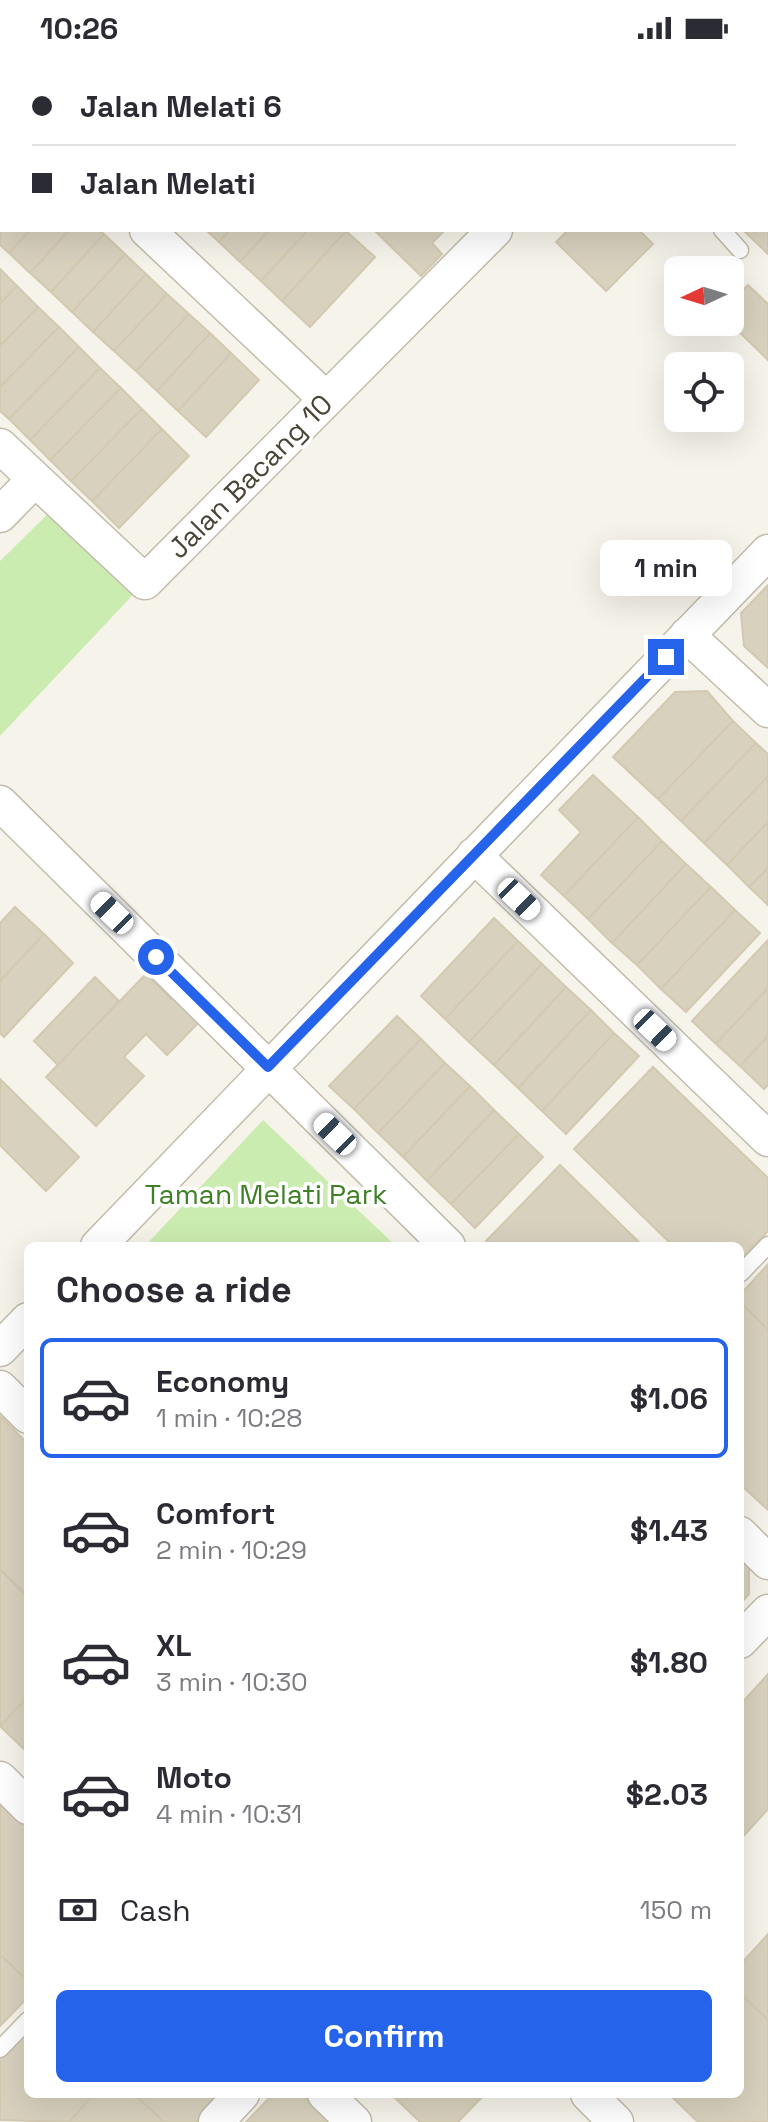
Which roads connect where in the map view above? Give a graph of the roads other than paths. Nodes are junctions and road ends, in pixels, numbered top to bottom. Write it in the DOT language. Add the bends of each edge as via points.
graph roads {
  1 [pos="149,232"];
  2 [pos="493,232"];
  3 [pos="724,232"];
  4 [pos="740,250"];
  5 [pos="326,399"];
  6 [pos="0,446"];
  7 [pos="35,479"];
  8 [pos="0,515"];
  9 [pos="768,552"];
  10 [pos="687,635"];
  11 [pos="768,710"];
  12 [pos="0,803"];
  13 [pos="474,855"];
  14 [pos="268,1067"];
  15 [pos="768,1139"];
  16 [pos="102,1242"];
  17 [pos="444,1242"];
  18 [pos="768,1245"];
  19 [pos="744,1270"];
  20 [pos="24,1324"];
  21 [pos="0,1349"];
  22 [pos="0,1388"];
  23 [pos="24,1412"];
  24 [pos="744,1538"];
  25 [pos="768,1562"];
  26 [pos="768,1612"];
  27 [pos="744,1637"];
  28 [pos="0,1779"];
  29 [pos="24,1803"];
  30 [pos="24,2024"];
  31 [pos="0,2049"];
  32 [pos="238,2098"];
  33 [pos="329,2098"];
  34 [pos="592,2098"];
  35 [pos="216,2122"];
  36 [pos="354,2122"];
  37 [pos="616,2122"];
  1 -- 5 [label="street"];
  2 -- 5 [label="street, Jalan Bacang 10"];
  3 -- 4 [label="lane"];
  5 -- 7 [label="street, Jalan Bacang 10" via="145,582"];
  6 -- 7 [label="street, Jalan Bacang 10"];
  7 -- 8 [label="street"];
  9 -- 10 [label="street"];
  10 -- 11 [label="street"];
  10 -- 13 [label="street"];
  12 -- 14 [label="street"];
  13 -- 14 [label="street"];
  13 -- 15 [label="street"];
  14 -- 16 [label="street"];
  14 -- 17 [label="street"];
  18 -- 19 [label="lane"];
  20 -- 21 [label="street"];
  22 -- 23 [label="street"];
  24 -- 25 [label="street"];
  26 -- 27 [label="street"];
  28 -- 29 [label="street"];
  30 -- 31 [label="lane"];
  32 -- 35 [label="street"];
  33 -- 36 [label="street"];
  34 -- 37 [label="street"];
}
